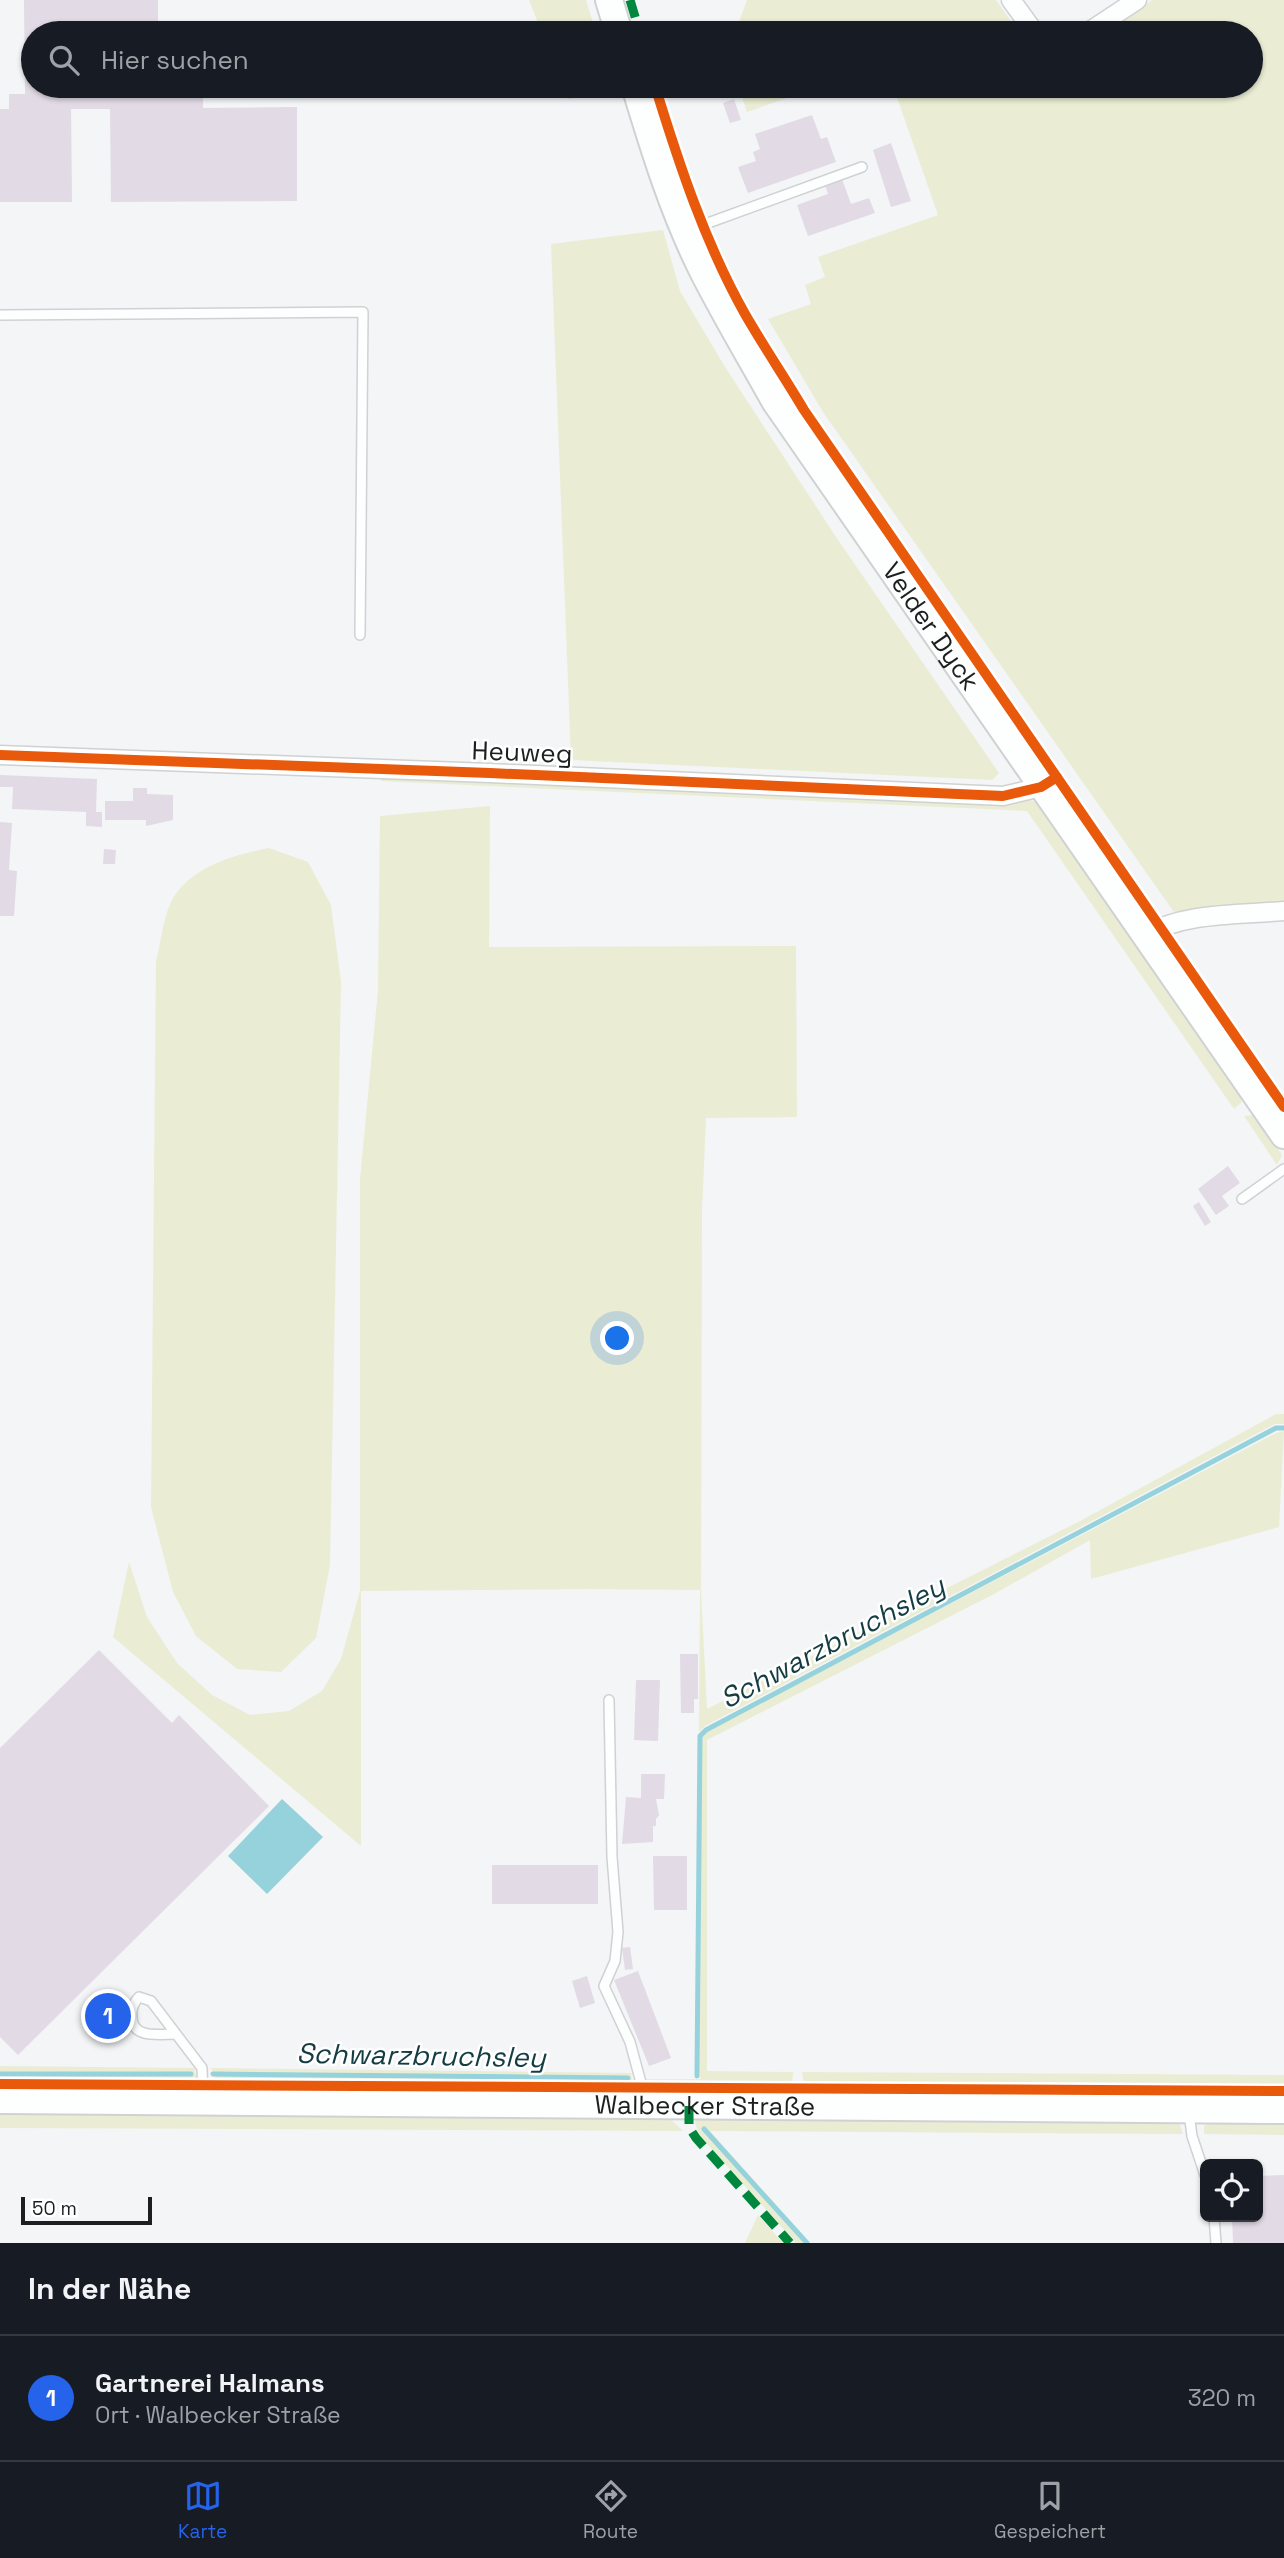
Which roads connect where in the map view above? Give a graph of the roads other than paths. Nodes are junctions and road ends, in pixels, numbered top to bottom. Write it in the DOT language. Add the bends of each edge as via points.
graph roads {
  1 [pos="610,0"];
  2 [pos="1011,0"];
  3 [pos="1137,0"];
  4 [pos="616,21"];
  5 [pos="1026,21"];
  6 [pos="1105,21"];
  7 [pos="639,98"];
  8 [pos="862,167"];
  9 [pos="685,231"];
  10 [pos="0,316"];
  11 [pos="360,635"];
  12 [pos="0,755"];
  13 [pos="1041,787"];
  14 [pos="1284,911"];
  15 [pos="1144,936"];
  16 [pos="1284,1135"];
  17 [pos="1284,1169"];
  18 [pos="1242,1199"];
  19 [pos="609,1700"];
  20 [pos="175,2034"];
  21 [pos="0,2100"];
  22 [pos="202,2101"];
  23 [pos="647,2106"];
  24 [pos="1189,2110"];
  25 [pos="1284,2110"];
  26 [pos="1200,2160"];
  27 [pos="1214,2222"];
  28 [pos="1216,2243"];
  1 -- 4 [label="main road"];
  2 -- 5 [label="street"];
  3 -- 6 [label="street"];
  7 -- 9 [label="main road, Velder Dyck"];
  8 -- 9 [label="lane"];
  9 -- 13 [label="main road, Velder Dyck" via="775,401"];
  10 -- 11 [label="lane" via="363,312"];
  12 -- 13 [label="street, Heuweg" via="1003,796"];
  13 -- 15 [label="main road, Velder Dyck"];
  14 -- 15 [label="street" via="1193,920 1160,927"];
  15 -- 16 [label="main road, Velder Dyck"];
  17 -- 18 [label="lane"];
  19 -- 23 [label="lane" via="618,1932 615,1961 604,1986 630,2042"];
  20 -- 20 [label="lane" via="152,2001 139,1997 134,2002 132,2021 142,2034"];
  20 -- 22 [label="lane" via="202,2068"];
  21 -- 22 [label="main road, Walbecker Straße"];
  22 -- 23 [label="main road, Walbecker Straße"];
  23 -- 24 [label="main road, Walbecker Straße"];
  24 -- 25 [label="main road, Walbecker Straße"];
  24 -- 26 [label="lane"];
  27 -- 28 [label="lane"];
}
